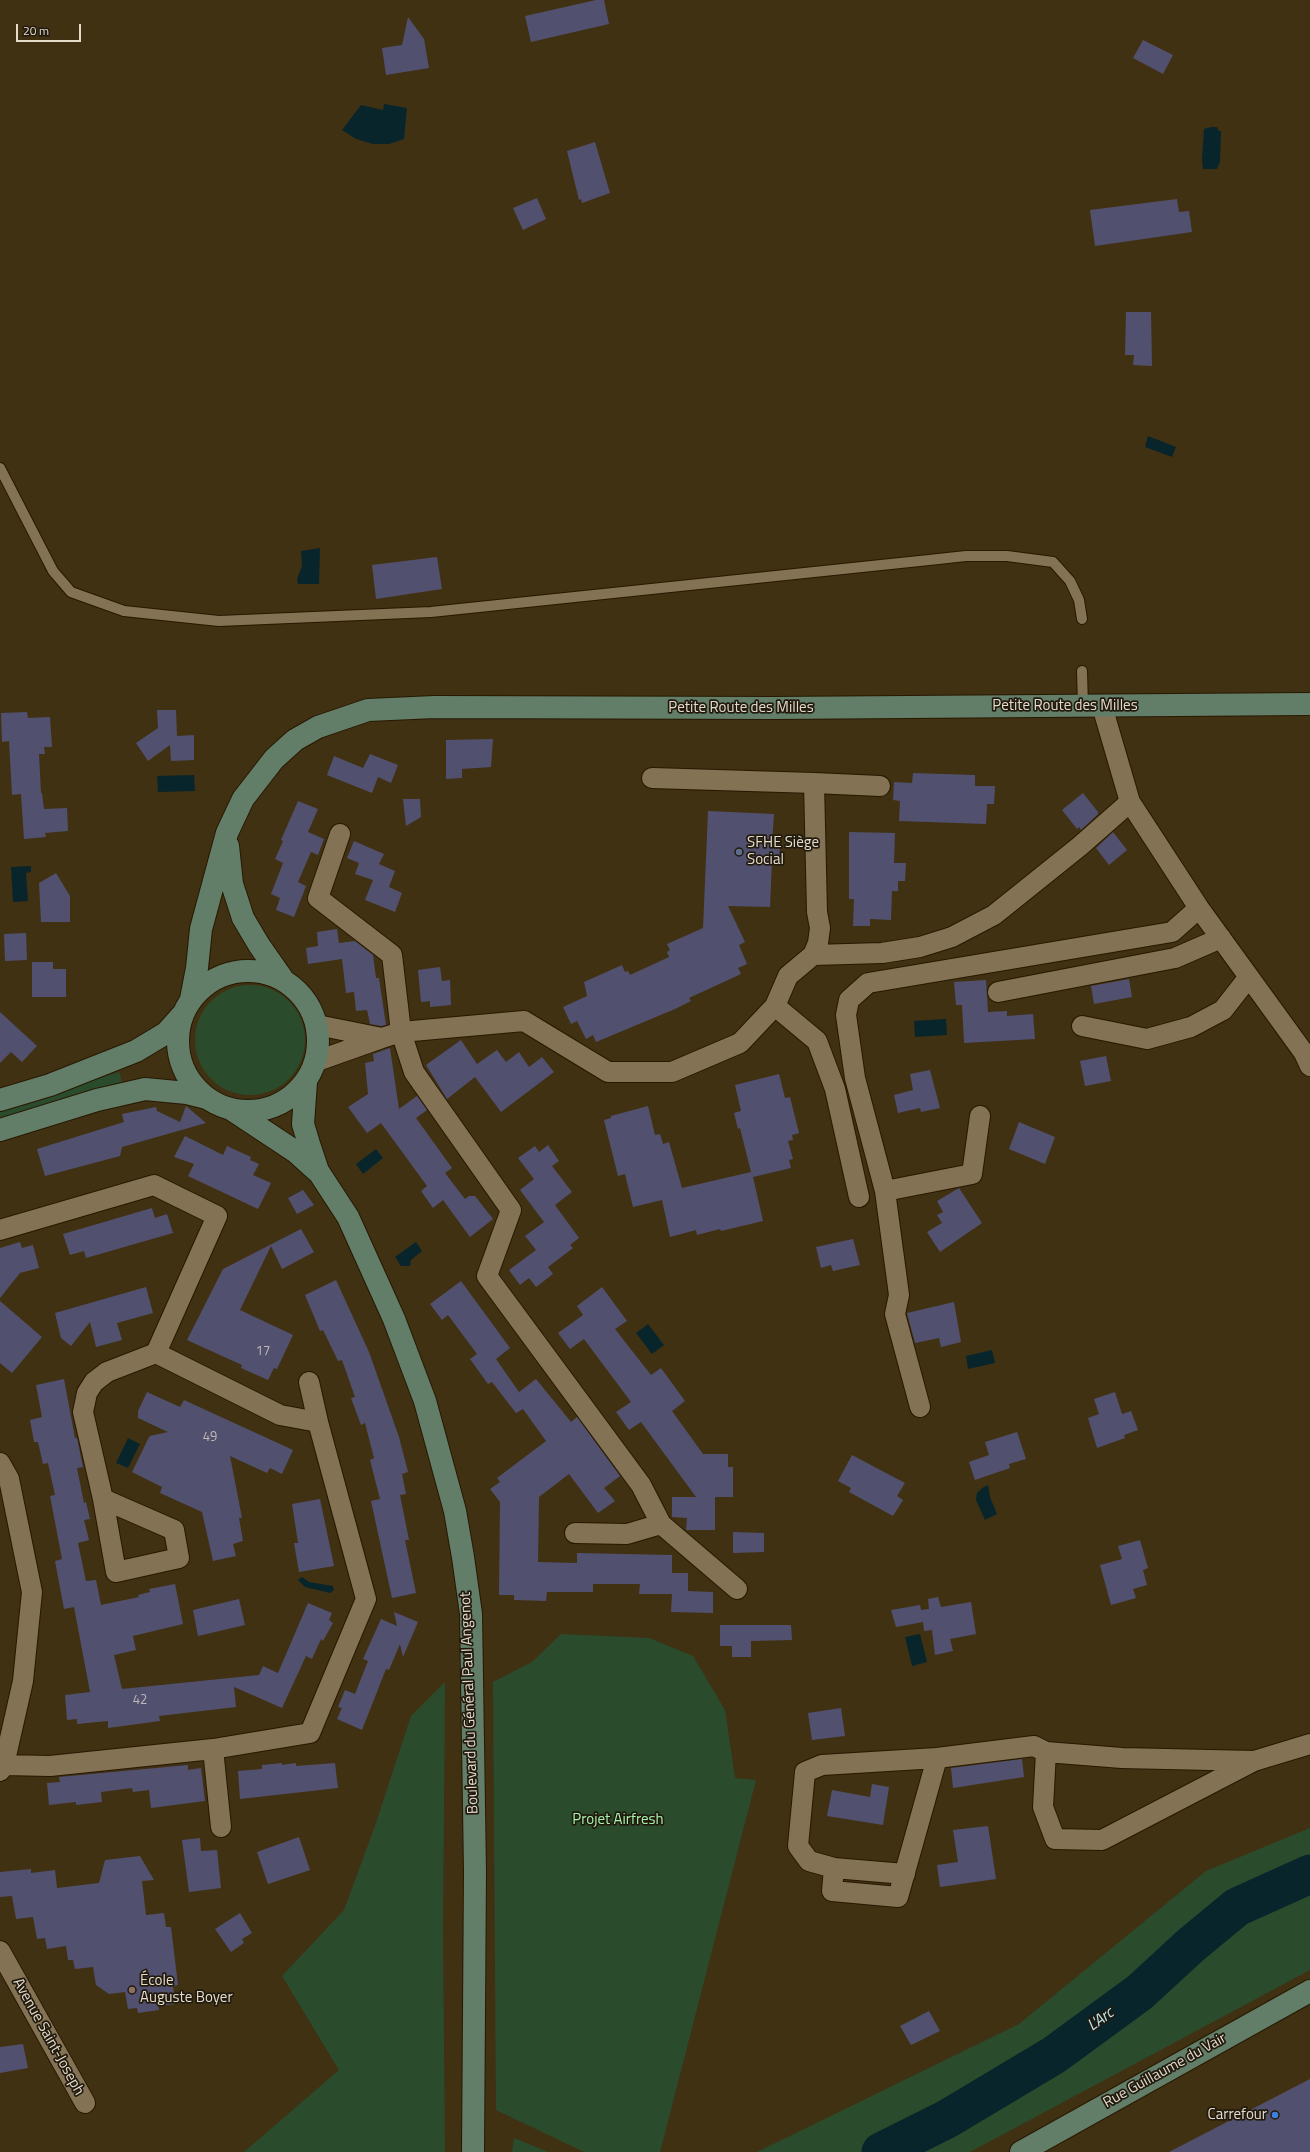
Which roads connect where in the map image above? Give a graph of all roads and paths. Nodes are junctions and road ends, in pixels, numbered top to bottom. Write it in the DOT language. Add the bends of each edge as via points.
graph roads {
  1 [pos="0,468"];
  2 [pos="1082,619"];
  3 [pos="1082,671"];
  4 [pos="1310,704"];
  5 [pos="1092,706"];
  6 [pos="652,778"];
  7 [pos="814,783"];
  8 [pos="880,786"];
  9 [pos="1130,802"];
  10 [pos="227,833"];
  11 [pos="340,834"];
  12 [pos="1199,908"];
  13 [pos="1221,938"];
  14 [pos="813,955"];
  15 [pos="282,978"];
  16 [pos="1248,978"];
  17 [pos="998,992"];
  18 [pos="775,1006"];
  19 [pos="186,1007"];
  20 [pos="317,1025"];
  21 [pos="1082,1026"];
  22 [pos="401,1032"];
  23 [pos="382,1038"];
  24 [pos="317,1061"];
  25 [pos="1310,1066"];
  26 [pos="306,1082"];
  27 [pos="207,1098"];
  28 [pos="0,1100"];
  29 [pos="230,1109"];
  30 [pos="980,1116"];
  31 [pos="0,1130"];
  32 [pos="318,1171"];
  33 [pos="885,1191"];
  34 [pos="859,1196"];
  35 [pos="0,1230"];
  36 [pos="156,1353"];
  37 [pos="310,1382"];
  38 [pos="920,1407"];
  39 [pos="318,1422"];
  40 [pos="0,1463"];
  41 [pos="103,1499"];
  42 [pos="9,1524"];
  43 [pos="661,1524"];
  44 [pos="576,1533"];
  45 [pos="737,1589"];
  46 [pos="1310,1744"];
  47 [pos="213,1749"];
  48 [pos="1046,1752"];
  49 [pos="936,1758"];
  50 [pos="1254,1761"];
  51 [pos="2,1768"];
  52 [pos="222,1827"];
  53 [pos="0,1951"];
  54 [pos="1310,1991"];
  55 [pos="85,2102"];
  56 [pos="472,2152"];
  57 [pos="1021,2152"];
  1 -- 2 [label="lane" via="53,571 71,592 124,611 219,621 431,612 929,560 1007,556 1053,562 1070,581 1079,600"];
  3 -- 5 [label="lane"];
  4 -- 5 [label="main road, Petite Route des Milles"];
  5 -- 9 [label="street"];
  5 -- 10 [label="main road, Petite Route des Milles" via="435,707 368,710 318,727 295,740 274,759 243,799"];
  6 -- 7 [label="street"];
  7 -- 8 [label="street"];
  7 -- 14 [label="street" via="820,928"];
  9 -- 12 [label="street"];
  9 -- 14 [label="street" via="994,915 952,937 920,947 882,953"];
  10 -- 15 [label="main road" via="232,884 243,918 258,945"];
  10 -- 19 [label="main road, Petite Route des Milles" via="201,929 197,968"];
  11 -- 22 [label="street" via="318,898 392,956"];
  12 -- 13 [label="street"];
  12 -- 33 [label="street" via="1172,932 868,983 849,1000 846,1015 855,1078"];
  13 -- 16 [label="street"];
  13 -- 17 [label="street" via="1175,958"];
  14 -- 18 [label="street" via="788,976"];
  15 -- 19 [label="main road" via="250,970 214,978"];
  15 -- 20 [label="main road" via="302,995"];
  16 -- 21 [label="street" via="1223,1010 1191,1027 1147,1039"];
  16 -- 25 [label="street" via="1304,1053"];
  18 -- 22 [label="street" via="740,1043 672,1072 608,1072 524,1021"];
  18 -- 34 [label="street" via="818,1041 835,1089"];
  19 -- 27 [label="main road" via="178,1047 188,1078"];
  19 -- 28 [label="main road" via="166,1033 136,1051 50,1085"];
  20 -- 23 [label="street"];
  20 -- 24 [label="main road"];
  22 -- 23 [label="street"];
  22 -- 43 [label="street" via="414,1072 511,1210 487,1276 641,1485"];
  23 -- 24 [label="street"];
  24 -- 26 [label="main road"];
  26 -- 29 [label="main road" via="286,1100 254,1111"];
  26 -- 32 [label="main road, Boulevard du Général Paul Angenot" via="303,1124"];
  27 -- 29 [label="main road"];
  27 -- 31 [label="main road" via="145,1088"];
  29 -- 32 [label="main road, Boulevard du Général Paul Angenot" via="296,1152"];
  30 -- 33 [label="street" via="972,1174"];
  32 -- 56 [label="main road, Boulevard du Général Paul Angenot" via="348,1217 394,1319 425,1401 455,1511 464,1557 470,1614 475,1872"];
  33 -- 38 [label="street" via="899,1295 895,1314"];
  35 -- 36 [label="street" via="154,1185 217,1216"];
  36 -- 39 [label="street" via="280,1415"];
  36 -- 41 [label="street" via="107,1372 94,1382 87,1393 83,1412"];
  37 -- 39 [label="street"];
  39 -- 47 [label="street" via="366,1599 310,1733"];
  40 -- 42 [label="street" via="9,1479"];
  42 -- 51 [label="street" via="32,1592 23,1681"];
  43 -- 44 [label="street" via="627,1534"];
  43 -- 45 [label="street"];
  46 -- 50 [label="street"];
  47 -- 51 [label="street" via="50,1766"];
  47 -- 52 [label="street"];
  48 -- 49 [label="street" via="1034,1746"];
  48 -- 50 [label="street" via="1122,1758"];
  48 -- 50 [label="street" via="1043,1807 1055,1839 1102,1840"];
  49 -- 49 [label="street" via="898,1897 832,1891 834,1868 809,1862 798,1846 806,1772 822,1765"];
  53 -- 55 [label="street, Avenue Saint-Joseph"];
  54 -- 57 [label="main road, Rue Guillaume du Vair"];
}
